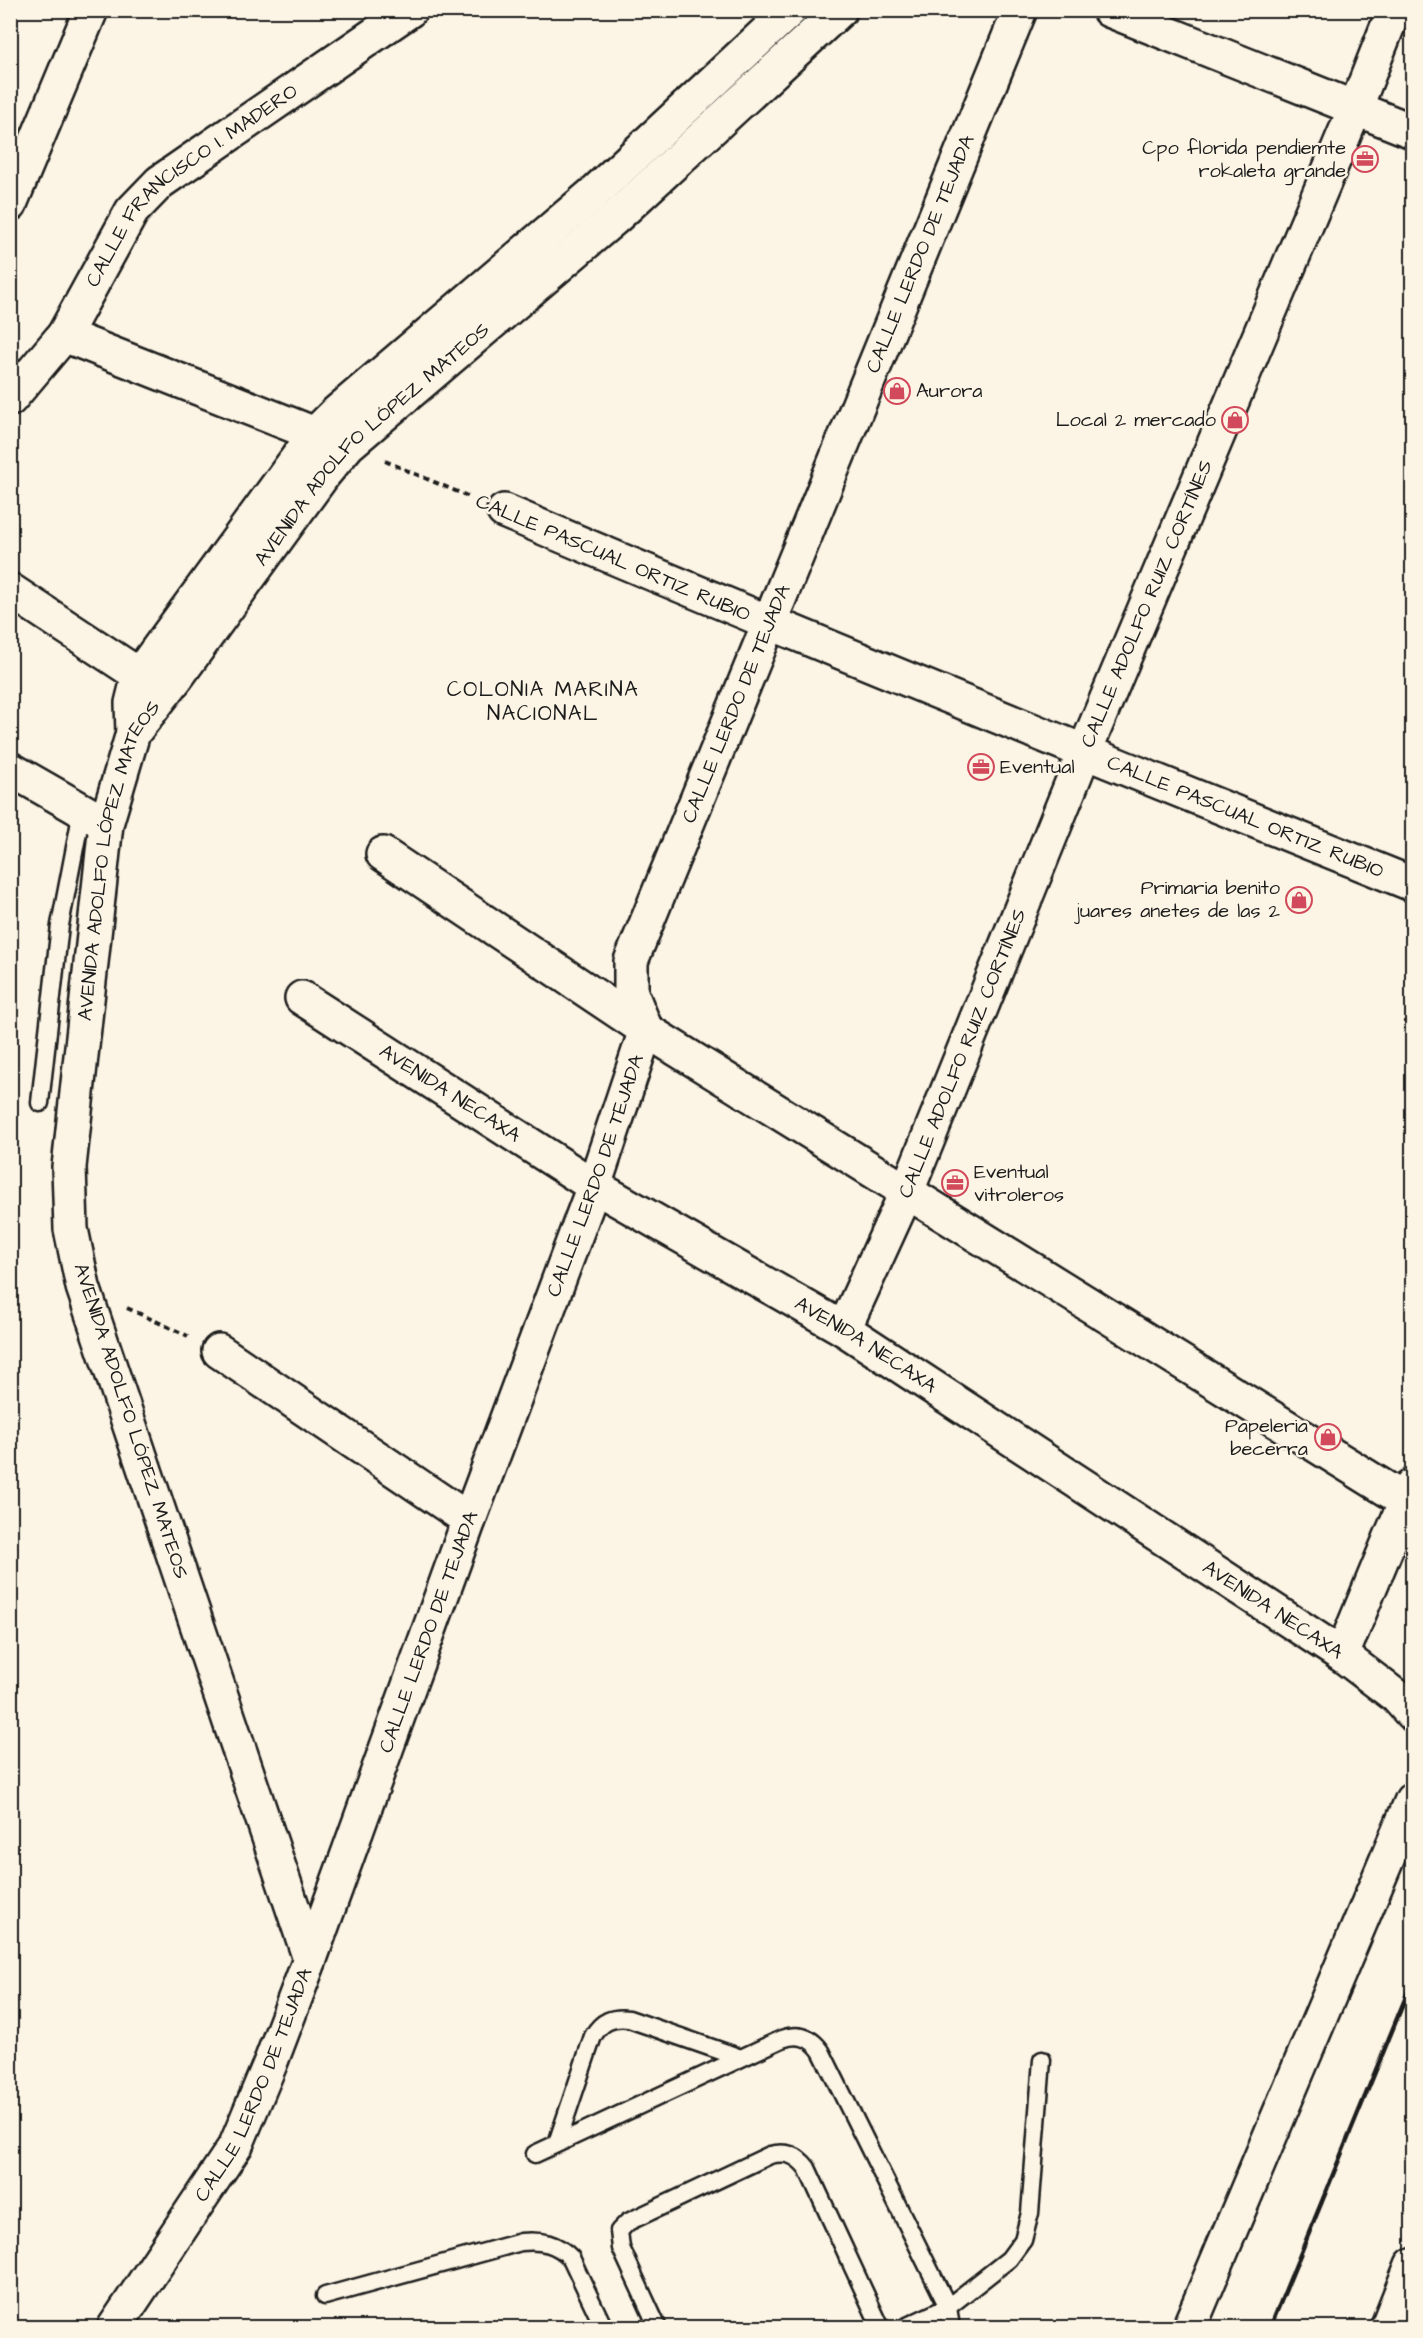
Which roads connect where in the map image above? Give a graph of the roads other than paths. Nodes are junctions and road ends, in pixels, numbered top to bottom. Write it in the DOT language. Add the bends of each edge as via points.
graph roads {
  1 [pos="91,10"];
  2 [pos="410,10"];
  3 [pos="790,10"];
  4 [pos="840,10"];
  5 [pos="1020,10"];
  6 [pos="1109,10"];
  7 [pos="1394,10"];
  8 [pos="59,41"];
  9 [pos="1355,109"];
  10 [pos="1413,131"];
  11 [pos="10,172"];
  12 [pos="10,204"];
  13 [pos="64,335"];
  14 [pos="10,399"];
  15 [pos="315,434"];
  16 [pos="504,511"];
  17 [pos="10,590"];
  18 [pos="770,624"];
  19 [pos="139,675"];
  20 [pos="133,733"];
  21 [pos="1084,753"];
  22 [pos="10,769"];
  23 [pos="94,818"];
  24 [pos="383,854"];
  25 [pos="1413,884"];
  26 [pos="302,998"];
  27 [pos="646,1030"];
  28 [pos="40,1103"];
  29 [pos="594,1186"];
  30 [pos="908,1191"];
  31 [pos="844,1329"];
  32 [pos="219,1351"];
  33 [pos="1409,1494"];
  34 [pos="469,1520"];
  35 [pos="1342,1655"];
  36 [pos="1413,1714"];
  37 [pos="1413,1800"];
  38 [pos="310,1959"];
  39 [pos="741,2058"];
  40 [pos="1042,2060"];
  41 [pos="557,2143"];
  42 [pos="535,2154"];
  43 [pos="1413,2265"];
  44 [pos="325,2296"];
  45 [pos="948,2307"];
  46 [pos="114,2328"];
  47 [pos="604,2328"];
  48 [pos="658,2328"];
  49 [pos="881,2328"];
  50 [pos="903,2328"];
  51 [pos="951,2328"];
  52 [pos="1189,2328"];
  53 [pos="1387,2328"];
  1 -- 12 [label="street"];
  2 -- 13 [label="street, CALLE FRANCISCO I. MADERO" via="160,182 132,211"];
  3 -- 15 [label="street" via="594,192"];
  4 -- 20 [label="street, AVENIDA ADOLFO LÓPEZ MATEOS" via="617,216 348,445"];
  5 -- 18 [label="street, CALLE LERDO DE TEJADA"];
  6 -- 9 [label="street"];
  7 -- 9 [label="street, CALLE ADOLFO RUIZ CORTÍNES"];
  8 -- 11 [label="street"];
  9 -- 10 [label="street"];
  9 -- 21 [label="street, CALLE ADOLFO RUIZ CORTÍNES"];
  13 -- 14 [label="street, CALLE FRANCISCO I. MADERO"];
  13 -- 15 [label="street"];
  15 -- 19 [label="street"];
  16 -- 18 [label="street, CALLE PASCUAL ORTIZ RUBIO"];
  17 -- 19 [label="street"];
  18 -- 21 [label="street, CALLE PASCUAL ORTIZ RUBIO"];
  18 -- 27 [label="street, CALLE LERDO DE TEJADA" via="631,961 631,993"];
  19 -- 20 [label="street" via="132,703"];
  20 -- 23 [label="street, AVENIDA ADOLFO LÓPEZ MATEOS"];
  21 -- 25 [label="street, CALLE PASCUAL ORTIZ RUBIO"];
  21 -- 30 [label="street, CALLE ADOLFO RUIZ CORTÍNES"];
  22 -- 23 [label="street"];
  23 -- 28 [label="lane" via="60,925"];
  23 -- 38 [label="street, AVENIDA ADOLFO LÓPEZ MATEOS" via="69,1167 71,1229 83,1287"];
  24 -- 27 [label="street"];
  26 -- 29 [label="street, AVENIDA NECAXA"];
  27 -- 29 [label="street, CALLE LERDO DE TEJADA"];
  27 -- 30 [label="street"];
  29 -- 31 [label="street, AVENIDA NECAXA"];
  29 -- 34 [label="street, CALLE LERDO DE TEJADA"];
  30 -- 31 [label="street, CALLE ADOLFO RUIZ CORTÍNES"];
  30 -- 33 [label="street"];
  31 -- 35 [label="street, AVENIDA NECAXA"];
  32 -- 34 [label="street"];
  33 -- 35 [label="street"];
  34 -- 38 [label="street, CALLE LERDO DE TEJADA"];
  35 -- 36 [label="street, AVENIDA NECAXA"];
  37 -- 52 [label="street"];
  38 -- 46 [label="street, CALLE LERDO DE TEJADA" via="236,2145"];
  39 -- 41 [label="lane"];
  39 -- 41 [label="lane" via="629,2019 608,2020 593,2036"];
  39 -- 45 [label="lane" via="793,2035 814,2042"];
  40 -- 45 [label="lane" via="1030,2213 1023,2240 1009,2259"];
  41 -- 42 [label="lane"];
  43 -- 53 [label="street"];
  44 -- 47 [label="lane" via="521,2241 535,2241 563,2249 571,2258"];
  45 -- 50 [label="lane"];
  45 -- 51 [label="lane"];
  48 -- 49 [label="lane" via="621,2248 619,2231 628,2222 781,2153 792,2154 807,2168"];
}
